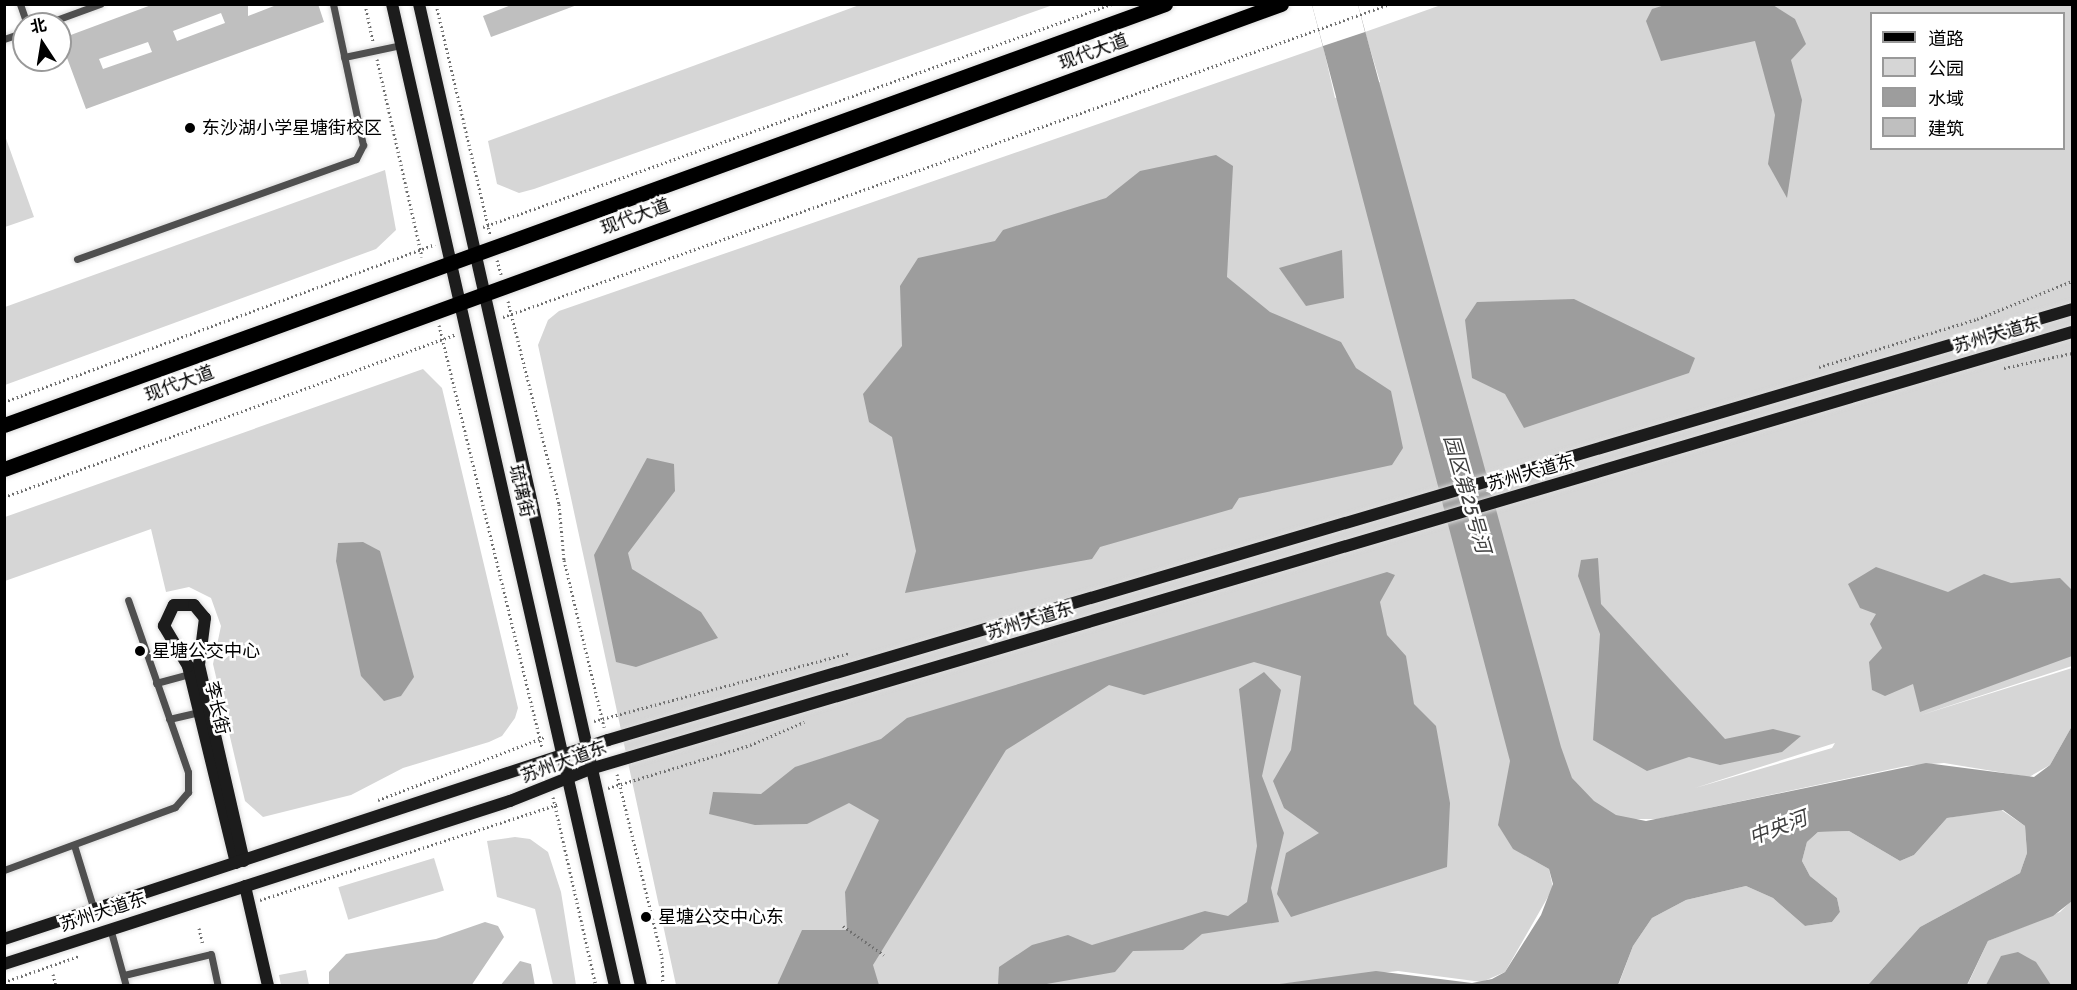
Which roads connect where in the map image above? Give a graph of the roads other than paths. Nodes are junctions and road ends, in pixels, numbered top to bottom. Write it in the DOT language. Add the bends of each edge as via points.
graph roads {
  1 [pos="99,4"];
  2 [pos="333,4"];
  3 [pos="392,4"];
  4 [pos="418,4"];
  5 [pos="1165,4"];
  6 [pos="1281,4"];
  7 [pos="72,14"];
  8 [pos="401,45"];
  9 [pos="344,57"];
  10 [pos="475,255"];
  11 [pos="77,260"];
  12 [pos="450,264"];
  13 [pos="483,291"];
  14 [pos="458,301"];
  15 [pos="2073,309"];
  16 [pos="2073,332"];
  17 [pos="4,425"];
  18 [pos="4,469"];
  19 [pos="128,600"];
  20 [pos="190,674"];
  21 [pos="156,683"];
  22 [pos="199,712"];
  23 [pos="170,719"];
  24 [pos="586,748"];
  25 [pos="562,755"];
  26 [pos="590,769"];
  27 [pos="567,778"];
  28 [pos="74,845"];
  29 [pos="240,862"];
  30 [pos="4,870"];
  31 [pos="245,886"];
  32 [pos="94,910"];
  33 [pos="110,928"];
  34 [pos="4,939"];
  35 [pos="4,964"];
  36 [pos="124,975"];
  37 [pos="126,986"];
  38 [pos="218,986"];
  39 [pos="268,986"];
  40 [pos="615,986"];
  41 [pos="641,986"];
  1 -- 7 [label="lane"];
  2 -- 9 [label="lane"];
  3 -- 8 [label="main road, 琉璃街"];
  4 -- 10 [label="main road, 琉璃街"];
  5 -- 10 [label="main road, 现代大道"];
  6 -- 13 [label="main road, 现代大道"];
  8 -- 9 [label="lane"];
  8 -- 12 [label="main road, 琉璃街"];
  9 -- 11 [label="lane" via="363,145 349,164"];
  10 -- 12 [label="main road, 现代大道"];
  10 -- 13 [label="main road, 琉璃街"];
  12 -- 14 [label="main road, 琉璃街"];
  12 -- 17 [label="main road, 现代大道"];
  13 -- 14 [label="main road, 现代大道"];
  13 -- 24 [label="main road, 琉璃街"];
  14 -- 18 [label="main road, 现代大道"];
  14 -- 25 [label="main road, 琉璃街"];
  15 -- 24 [label="main road, 苏州大道东"];
  16 -- 26 [label="main road, 苏州大道东"];
  19 -- 21 [label="lane"];
  20 -- 21 [label="lane"];
  20 -- 22 [label="main road, 李长街"];
  20 -- 29 [label="main road, 李长街" via="164,626 169,610 184,603 194,605 205,618 199,665"];
  21 -- 23 [label="lane"];
  22 -- 23 [label="lane"];
  22 -- 29 [label="main road, 李长街"];
  23 -- 28 [label="lane" via="189,782 182,801"];
  24 -- 25 [label="main road, 苏州大道东"];
  24 -- 26 [label="main road, 琉璃街"];
  25 -- 27 [label="main road, 琉璃街"];
  25 -- 29 [label="main road, 苏州大道东"];
  26 -- 27 [label="main road, 苏州大道东"];
  26 -- 41 [label="main road, 琉璃街"];
  27 -- 31 [label="main road, 苏州大道东"];
  27 -- 40 [label="main road, 琉璃街"];
  28 -- 30 [label="lane"];
  28 -- 32 [label="lane"];
  29 -- 32 [label="main road, 苏州大道东"];
  31 -- 33 [label="main road, 苏州大道东"];
  31 -- 39 [label="main road"];
  32 -- 34 [label="main road, 苏州大道东"];
  33 -- 35 [label="main road, 苏州大道东"];
  33 -- 36 [label="lane"];
  36 -- 37 [label="lane"];
  36 -- 38 [label="lane" via="211,954"];
}
